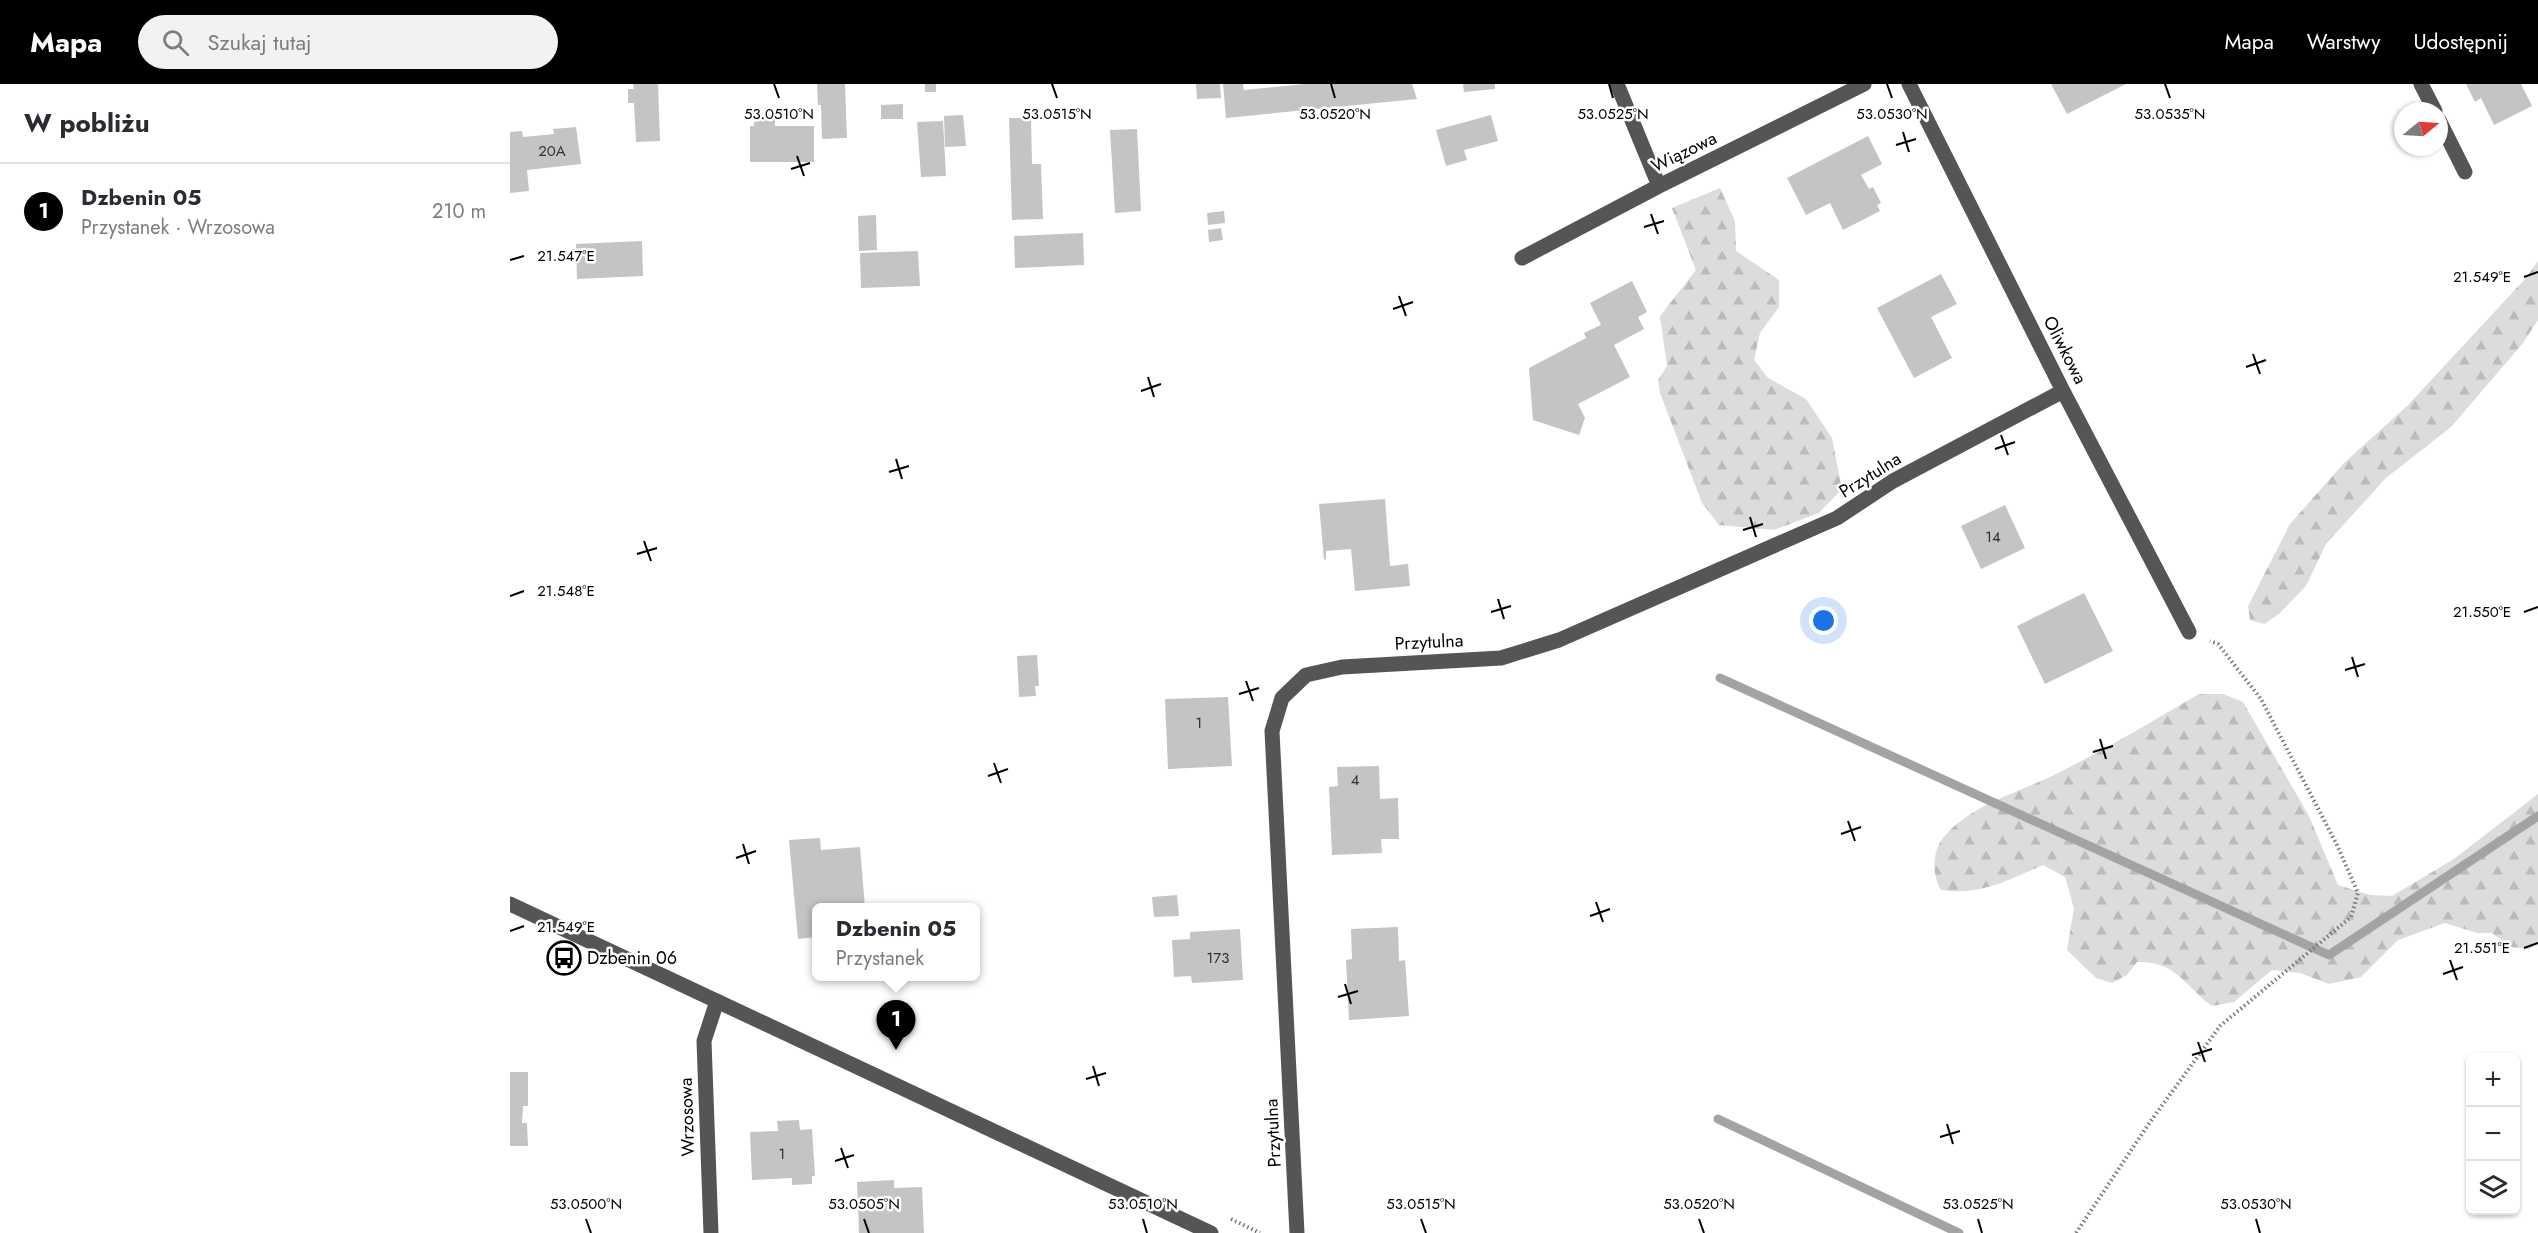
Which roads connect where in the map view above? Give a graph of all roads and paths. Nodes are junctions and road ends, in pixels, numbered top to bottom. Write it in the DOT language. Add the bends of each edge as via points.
graph roads {
  1 [pos="1617,84"];
  2 [pos="1864,84"];
  3 [pos="1909,84"];
  4 [pos="2421,84"];
  5 [pos="2430,102"];
  6 [pos="2448,139"];
  7 [pos="2464,172"];
  8 [pos="1659,186"];
  9 [pos="1522,258"];
  10 [pos="2063,391"];
  11 [pos="2189,632"];
  12 [pos="510,904"];
  13 [pos="717,1001"];
  14 [pos="711,1233"];
  15 [pos="1211,1233"];
  16 [pos="1297,1233"];
  17 [pos="2076,1233"];
  1 -- 8 [label="street"];
  2 -- 8 [label="street, Wiązowa"];
  3 -- 10 [label="street, Oliwkowa"];
  4 -- 5 [label="street"];
  6 -- 7 [label="street"];
  8 -- 9 [label="street, Wiązowa"];
  10 -- 11 [label="street, Oliwkowa"];
  10 -- 16 [label="street, Przytulna" via="1893,481 1837,518 1559,640 1501,658 1342,667 1306,675 1282,698 1272,731"];
  11 -- 17 [label="path" via="2218,644 2260,699 2358,893 2351,917 2220,1026"];
  12 -- 13 [label="street"];
  13 -- 14 [label="street, Wrzosowa" via="704,1041"];
  13 -- 15 [label="street"];
}
